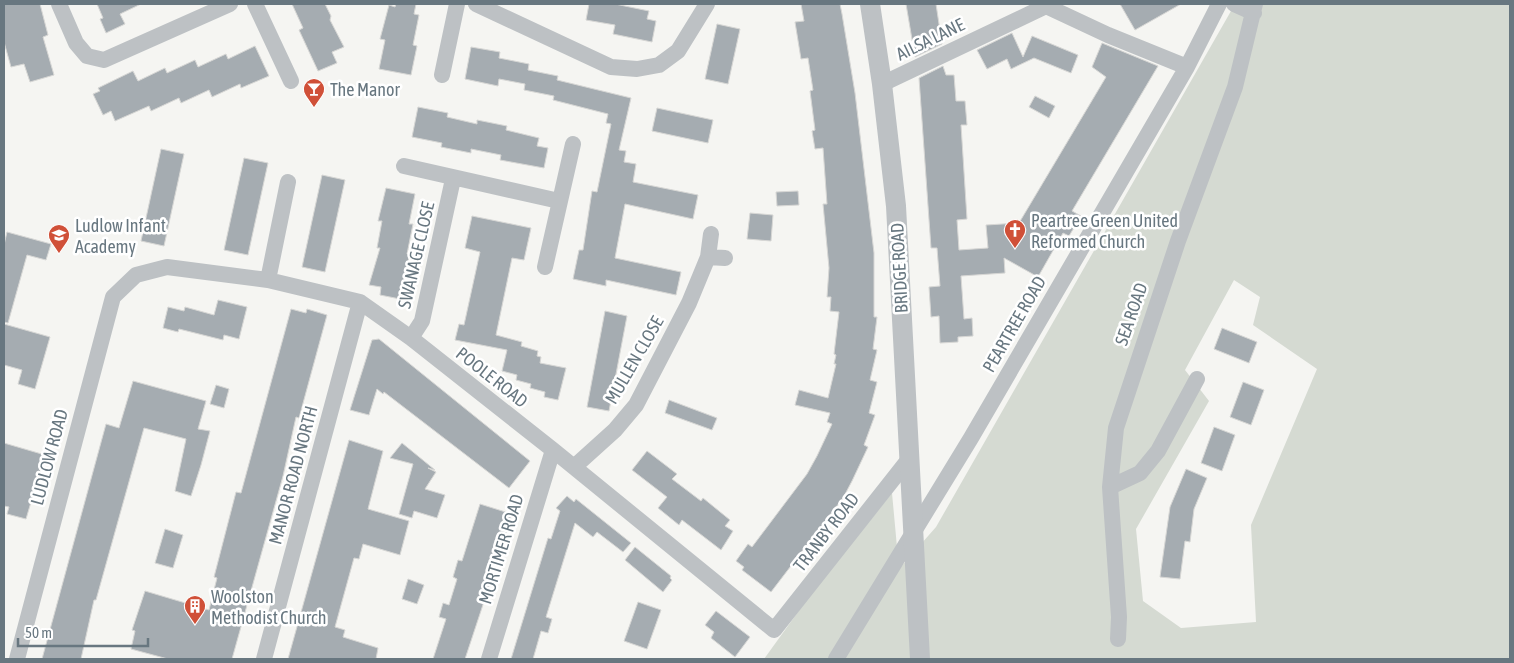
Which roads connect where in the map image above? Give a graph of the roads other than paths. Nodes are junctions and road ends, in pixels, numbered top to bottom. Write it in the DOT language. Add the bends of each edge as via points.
graph roads {
  1 [pos="59,4"];
  2 [pos="230,4"];
  3 [pos="255,4"];
  4 [pos="457,4"];
  5 [pos="476,4"];
  6 [pos="707,4"];
  7 [pos="870,4"];
  8 [pos="1219,4"];
  9 [pos="1234,4"];
  10 [pos="1254,8"];
  11 [pos="1187,67"];
  12 [pos="442,75"];
  13 [pos="291,81"];
  14 [pos="882,84"];
  15 [pos="573,144"];
  16 [pos="404,166"];
  17 [pos="453,178"];
  18 [pos="288,182"];
  19 [pos="559,201"];
  20 [pos="711,234"];
  21 [pos="708,257"];
  22 [pos="725,258"];
  23 [pos="545,267"];
  24 [pos="136,275"];
  25 [pos="268,280"];
  26 [pos="360,302"];
  27 [pos="411,338"];
  28 [pos="1198,380"];
  29 [pos="553,450"];
  30 [pos="909,459"];
  31 [pos="574,468"];
  32 [pos="1110,487"];
  33 [pos="913,534"];
  34 [pos="774,630"];
  35 [pos="1118,639"];
  36 [pos="16,659"];
  37 [pos="264,659"];
  38 [pos="488,659"];
  39 [pos="836,659"];
  40 [pos="920,659"];
  1 -- 2 [label="street" via="76,43 87,56 104,60"];
  3 -- 13 [label="street"];
  4 -- 12 [label="street"];
  5 -- 6 [label="street" via="611,67 637,69 659,65 678,50"];
  7 -- 14 [label="street, BRIDGE ROAD"];
  8 -- 11 [label="street, PEARTREE ROAD"];
  9 -- 10 [label="street, SEA ROAD"];
  10 -- 32 [label="street, SEA ROAD" via="1234,87 1121,411 1116,428"];
  11 -- 14 [label="street, AILSA LANE" via="1046,6"];
  11 -- 33 [label="street, PEARTREE ROAD"];
  14 -- 30 [label="street, BRIDGE ROAD" via="896,206"];
  15 -- 19 [label="street"];
  16 -- 17 [label="street"];
  17 -- 19 [label="street"];
  17 -- 27 [label="street, SWANAGE CLOSE" via="422,321"];
  18 -- 25 [label="street"];
  19 -- 23 [label="street"];
  20 -- 21 [label="street, MULLEN CLOSE"];
  21 -- 22 [label="street"];
  21 -- 31 [label="street, MULLEN CLOSE" via="690,302 636,405 615,430"];
  24 -- 25 [label="street, POOLE ROAD" via="167,267"];
  24 -- 36 [label="street, LUDLOW ROAD" via="113,297"];
  25 -- 26 [label="street, POOLE ROAD"];
  26 -- 27 [label="street, POOLE ROAD"];
  26 -- 37 [label="street, MANOR ROAD NORTH"];
  27 -- 29 [label="street, POOLE ROAD"];
  28 -- 32 [label="street" via="1158,451 1140,472"];
  29 -- 31 [label="street, POOLE ROAD"];
  29 -- 38 [label="street, MORTIMER ROAD"];
  30 -- 33 [label="street, BRIDGE ROAD"];
  30 -- 34 [label="street, TRANBY ROAD"];
  31 -- 34 [label="street, POOLE ROAD"];
  32 -- 35 [label="street, SEA ROAD"];
  33 -- 39 [label="street, PEARTREE ROAD"];
  33 -- 40 [label="street, BRIDGE ROAD"];
}
